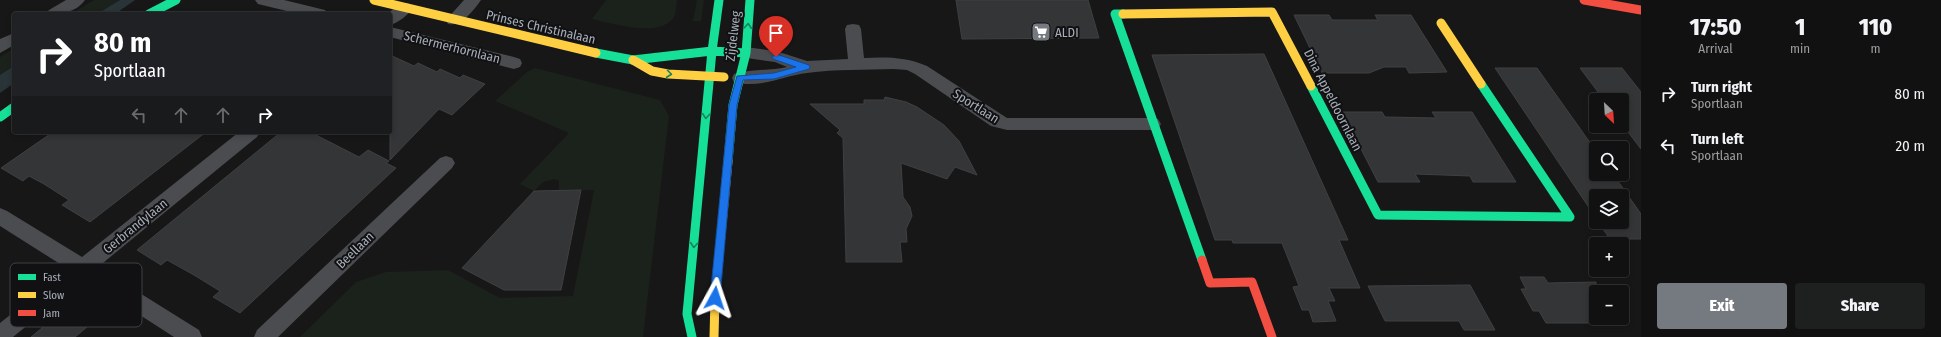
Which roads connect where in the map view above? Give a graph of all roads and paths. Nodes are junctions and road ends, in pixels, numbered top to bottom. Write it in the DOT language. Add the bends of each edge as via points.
graph roads {
  1 [pos="77,0"];
  2 [pos="161,0"];
  3 [pos="176,0"];
  4 [pos="263,0"];
  5 [pos="374,0"];
  6 [pos="473,0"];
  7 [pos="719,0"];
  8 [pos="750,0"];
  9 [pos="1584,0"];
  10 [pos="405,8"];
  11 [pos="1641,10"];
  12 [pos="57,12"];
  13 [pos="150,12"];
  14 [pos="152,12"];
  15 [pos="312,12"];
  16 [pos="392,18"];
  17 [pos="454,20"];
  18 [pos="1441,23"];
  19 [pos="853,29"];
  20 [pos="392,32"];
  21 [pos="12,39"];
  22 [pos="0,47"];
  23 [pos="712,51"];
  24 [pos="746,53"];
  25 [pos="633,60"];
  26 [pos="514,63"];
  27 [pos="857,64"];
  28 [pos="806,67"];
  29 [pos="710,77"];
  30 [pos="740,78"];
  31 [pos="12,109"];
  32 [pos="0,117"];
  33 [pos="1152,124"];
  34 [pos="249,134"];
  35 [pos="446,163"];
  36 [pos="0,216"];
  37 [pos="74,263"];
  38 [pos="90,263"];
  39 [pos="142,306"];
  40 [pos="10,327"];
  41 [pos="0,335"];
  42 [pos="192,337"];
  43 [pos="264,337"];
  44 [pos="692,337"];
  45 [pos="714,337"];
  46 [pos="1272,337"];
  1 -- 12 [label="street"];
  2 -- 13 [label="street"];
  3 -- 14 [label="street"];
  4 -- 15 [label="street"];
  5 -- 10 [label="street, Prinses Christinalaan"];
  6 -- 17 [label="street"];
  7 -- 23 [label="street, Zijdelweg"];
  24 -- 8 [label="street, Zijdelweg, one-way"];
  9 -- 11 [label="street"];
  10 -- 16 [label="street"];
  10 -- 17 [label="street, Prinses Christinalaan"];
  17 -- 25 [label="street, Prinses Christinalaan"];
  18 -- 33 [label="street, Dina Appeldoornlaan" via="1570,217 1378,215 1272,12 1115,14"];
  19 -- 27 [label="street"];
  20 -- 26 [label="street, Schermerhornlaan"];
  21 -- 22 [label="street"];
  23 -- 24 [label="street, Prinses Christinalaan"];
  23 -- 25 [label="street, Prinses Christinalaan"];
  23 -- 29 [label="street, Zijdelweg"];
  24 -- 28 [label="street, Sportlaan" via="776,57"];
  24 -- 30 [label="street, Zijdelweg"];
  25 -- 29 [label="street, Prinses Christinalaan, one-way" via="652,71"];
  27 -- 28 [label="street, Sportlaan"];
  27 -- 33 [label="street, Sportlaan" via="910,65 997,121 1007,124"];
  28 -- 30 [label="street, Sportlaan" via="774,76"];
  29 -- 30 [label="street, Prinses Christinalaan"];
  29 -- 44 [label="street, Zijdelweg, one-way" via="687,314"];
  30 -- 45 [label="street, Zijdelweg" via="733,105 715,298"];
  31 -- 32 [label="street"];
  33 -- 46 [label="street, Dina Appeldoornlaan" via="1210,283 1252,282"];
  34 -- 38 [label="street, Gerbrandylaan"];
  35 -- 43 [label="street, Beellaan"];
  36 -- 37 [label="street"];
  39 -- 42 [label="street"];
  40 -- 41 [label="street, Gerbrandylaan"];
}
